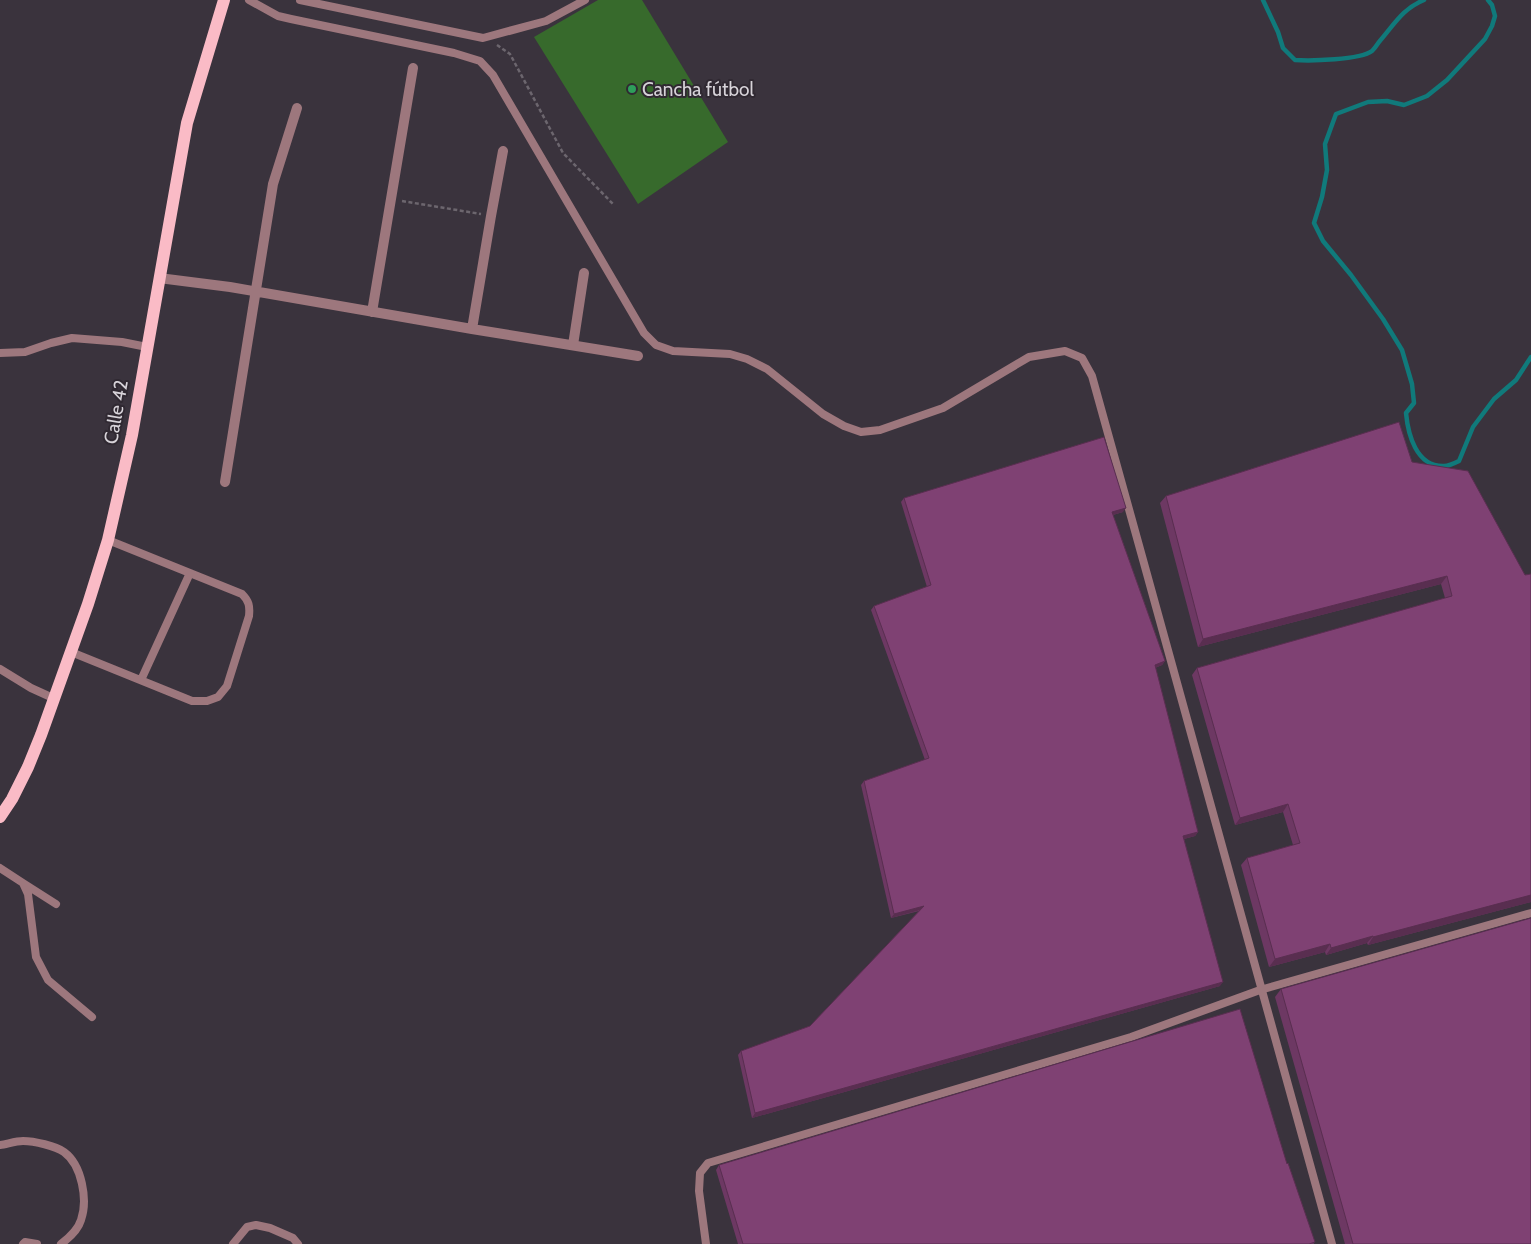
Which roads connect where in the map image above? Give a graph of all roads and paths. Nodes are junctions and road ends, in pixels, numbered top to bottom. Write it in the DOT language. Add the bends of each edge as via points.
graph roads {
  1 [pos="224,0"];
  2 [pos="250,0"];
  3 [pos="300,0"];
  4 [pos="584,0"];
  5 [pos="483,38"];
  6 [pos="413,68"];
  7 [pos="297,108"];
  8 [pos="503,151"];
  9 [pos="391,199"];
  10 [pos="614,205"];
  11 [pos="491,216"];
  12 [pos="584,273"];
  13 [pos="159,278"];
  14 [pos="256,291"];
  15 [pos="372,312"];
  16 [pos="472,329"];
  17 [pos="573,345"];
  18 [pos="147,347"];
  19 [pos="0,352"];
  20 [pos="638,356"];
  21 [pos="225,482"];
  22 [pos="108,540"];
  23 [pos="190,573"];
  24 [pos="71,652"];
  25 [pos="0,669"];
  26 [pos="141,680"];
  27 [pos="53,698"];
  28 [pos="0,817"];
  29 [pos="0,868"];
  30 [pos="23,883"];
  31 [pos="56,904"];
  32 [pos="1531,913"];
  33 [pos="1260,990"];
  34 [pos="92,1017"];
  35 [pos="0,1145"];
  36 [pos="23,1244"];
  37 [pos="37,1244"];
  38 [pos="61,1244"];
  39 [pos="233,1244"];
  40 [pos="298,1244"];
  41 [pos="706,1244"];
  42 [pos="1332,1244"];
  1 -- 13 [label="main road, Calle 42" via="187,123"];
  2 -- 33 [label="lane" via="284,18 454,53 480,62 493,75 644,333 656,345 673,351 730,354 747,359 767,369 822,414 844,426 861,432 880,430 943,408 1029,357 1065,351 1082,358 1092,376"];
  3 -- 5 [label="lane"];
  4 -- 5 [label="lane" via="546,21"];
  5 -- 10 [label="path" via="510,54 563,153"];
  6 -- 9 [label="street"];
  7 -- 14 [label="street" via="273,184"];
  8 -- 11 [label="street"];
  9 -- 11 [label="path"];
  9 -- 15 [label="street"];
  11 -- 16 [label="street"];
  12 -- 17 [label="street"];
  13 -- 14 [label="street"];
  13 -- 18 [label="main road, Calle 42"];
  14 -- 15 [label="street"];
  14 -- 21 [label="street"];
  15 -- 16 [label="street"];
  16 -- 17 [label="street"];
  17 -- 20 [label="street"];
  18 -- 19 [label="lane" via="72,338 25,352"];
  18 -- 22 [label="main road, Calle 42" via="132,435"];
  22 -- 23 [label="lane"];
  22 -- 24 [label="main road, Calle 42"];
  23 -- 26 [label="lane"];
  23 -- 26 [label="lane" via="242,594 250,607 227,686 218,697 192,701"];
  24 -- 26 [label="lane"];
  24 -- 27 [label="main road, Calle 42"];
  25 -- 27 [label="lane"];
  27 -- 28 [label="main road, Calle 42" via="28,767"];
  29 -- 30 [label="lane"];
  30 -- 31 [label="lane"];
  30 -- 34 [label="lane" via="28,894 36,957 48,980"];
  32 -- 33 [label="lane"];
  33 -- 41 [label="lane" via="1131,1037 708,1163 700,1173 699,1190"];
  33 -- 42 [label="lane"];
  35 -- 38 [label="lane" via="23,1141 48,1146 74,1161 81,1176 84,1200 81,1221"];
  36 -- 37 [label="lane"];
  39 -- 40 [label="lane" via="247,1227 256,1225 293,1238"];
}
